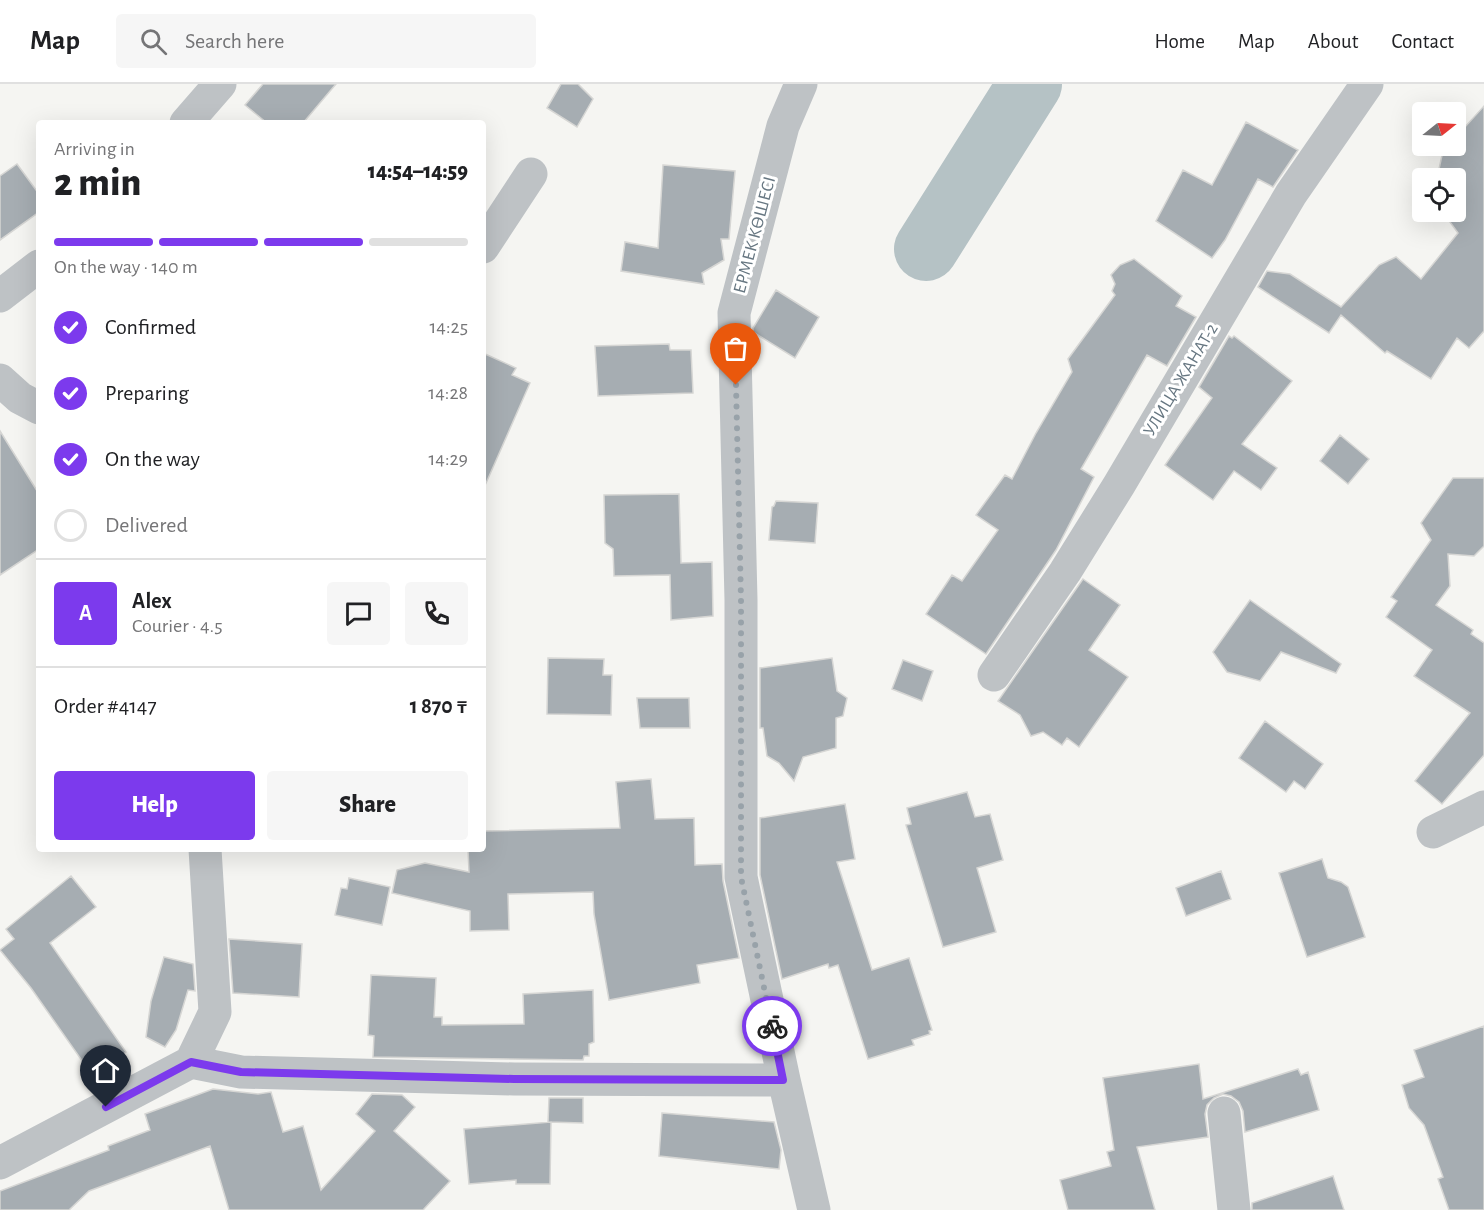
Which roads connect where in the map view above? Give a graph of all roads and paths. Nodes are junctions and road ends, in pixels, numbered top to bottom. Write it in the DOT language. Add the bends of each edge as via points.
graph roads {
  1 [pos="220,84"];
  2 [pos="801,84"];
  3 [pos="1367,84"];
  4 [pos="189,120"];
  5 [pos="531,174"];
  6 [pos="486,242"];
  7 [pos="36,268"];
  8 [pos="0,296"];
  9 [pos="0,380"];
  10 [pos="36,406"];
  11 [pos="994,675"];
  12 [pos="1484,807"];
  13 [pos="1433,832"];
  14 [pos="206,852"];
  15 [pos="191,1062"];
  16 [pos="783,1080"];
  17 [pos="1224,1113"];
  18 [pos="0,1162"];
  19 [pos="814,1210"];
  20 [pos="1234,1210"];
  1 -- 4 [label="street"];
  2 -- 16 [label="street, ЕРМЕК КӨШЕСІ" via="783,126 734,313 741,600 741,877"];
  3 -- 11 [label="street, УЛИЦА ЖАНАТ-2" via="1291,194 1119,485"];
  5 -- 6 [label="street"];
  7 -- 8 [label="street"];
  9 -- 10 [label="street"];
  12 -- 13 [label="street"];
  14 -- 15 [label="street" via="215,1012"];
  15 -- 16 [label="street" via="241,1072"];
  15 -- 18 [label="street"];
  16 -- 19 [label="street, ЕРМЕК КӨШЕСІ"];
  17 -- 20 [label="street"];
}
